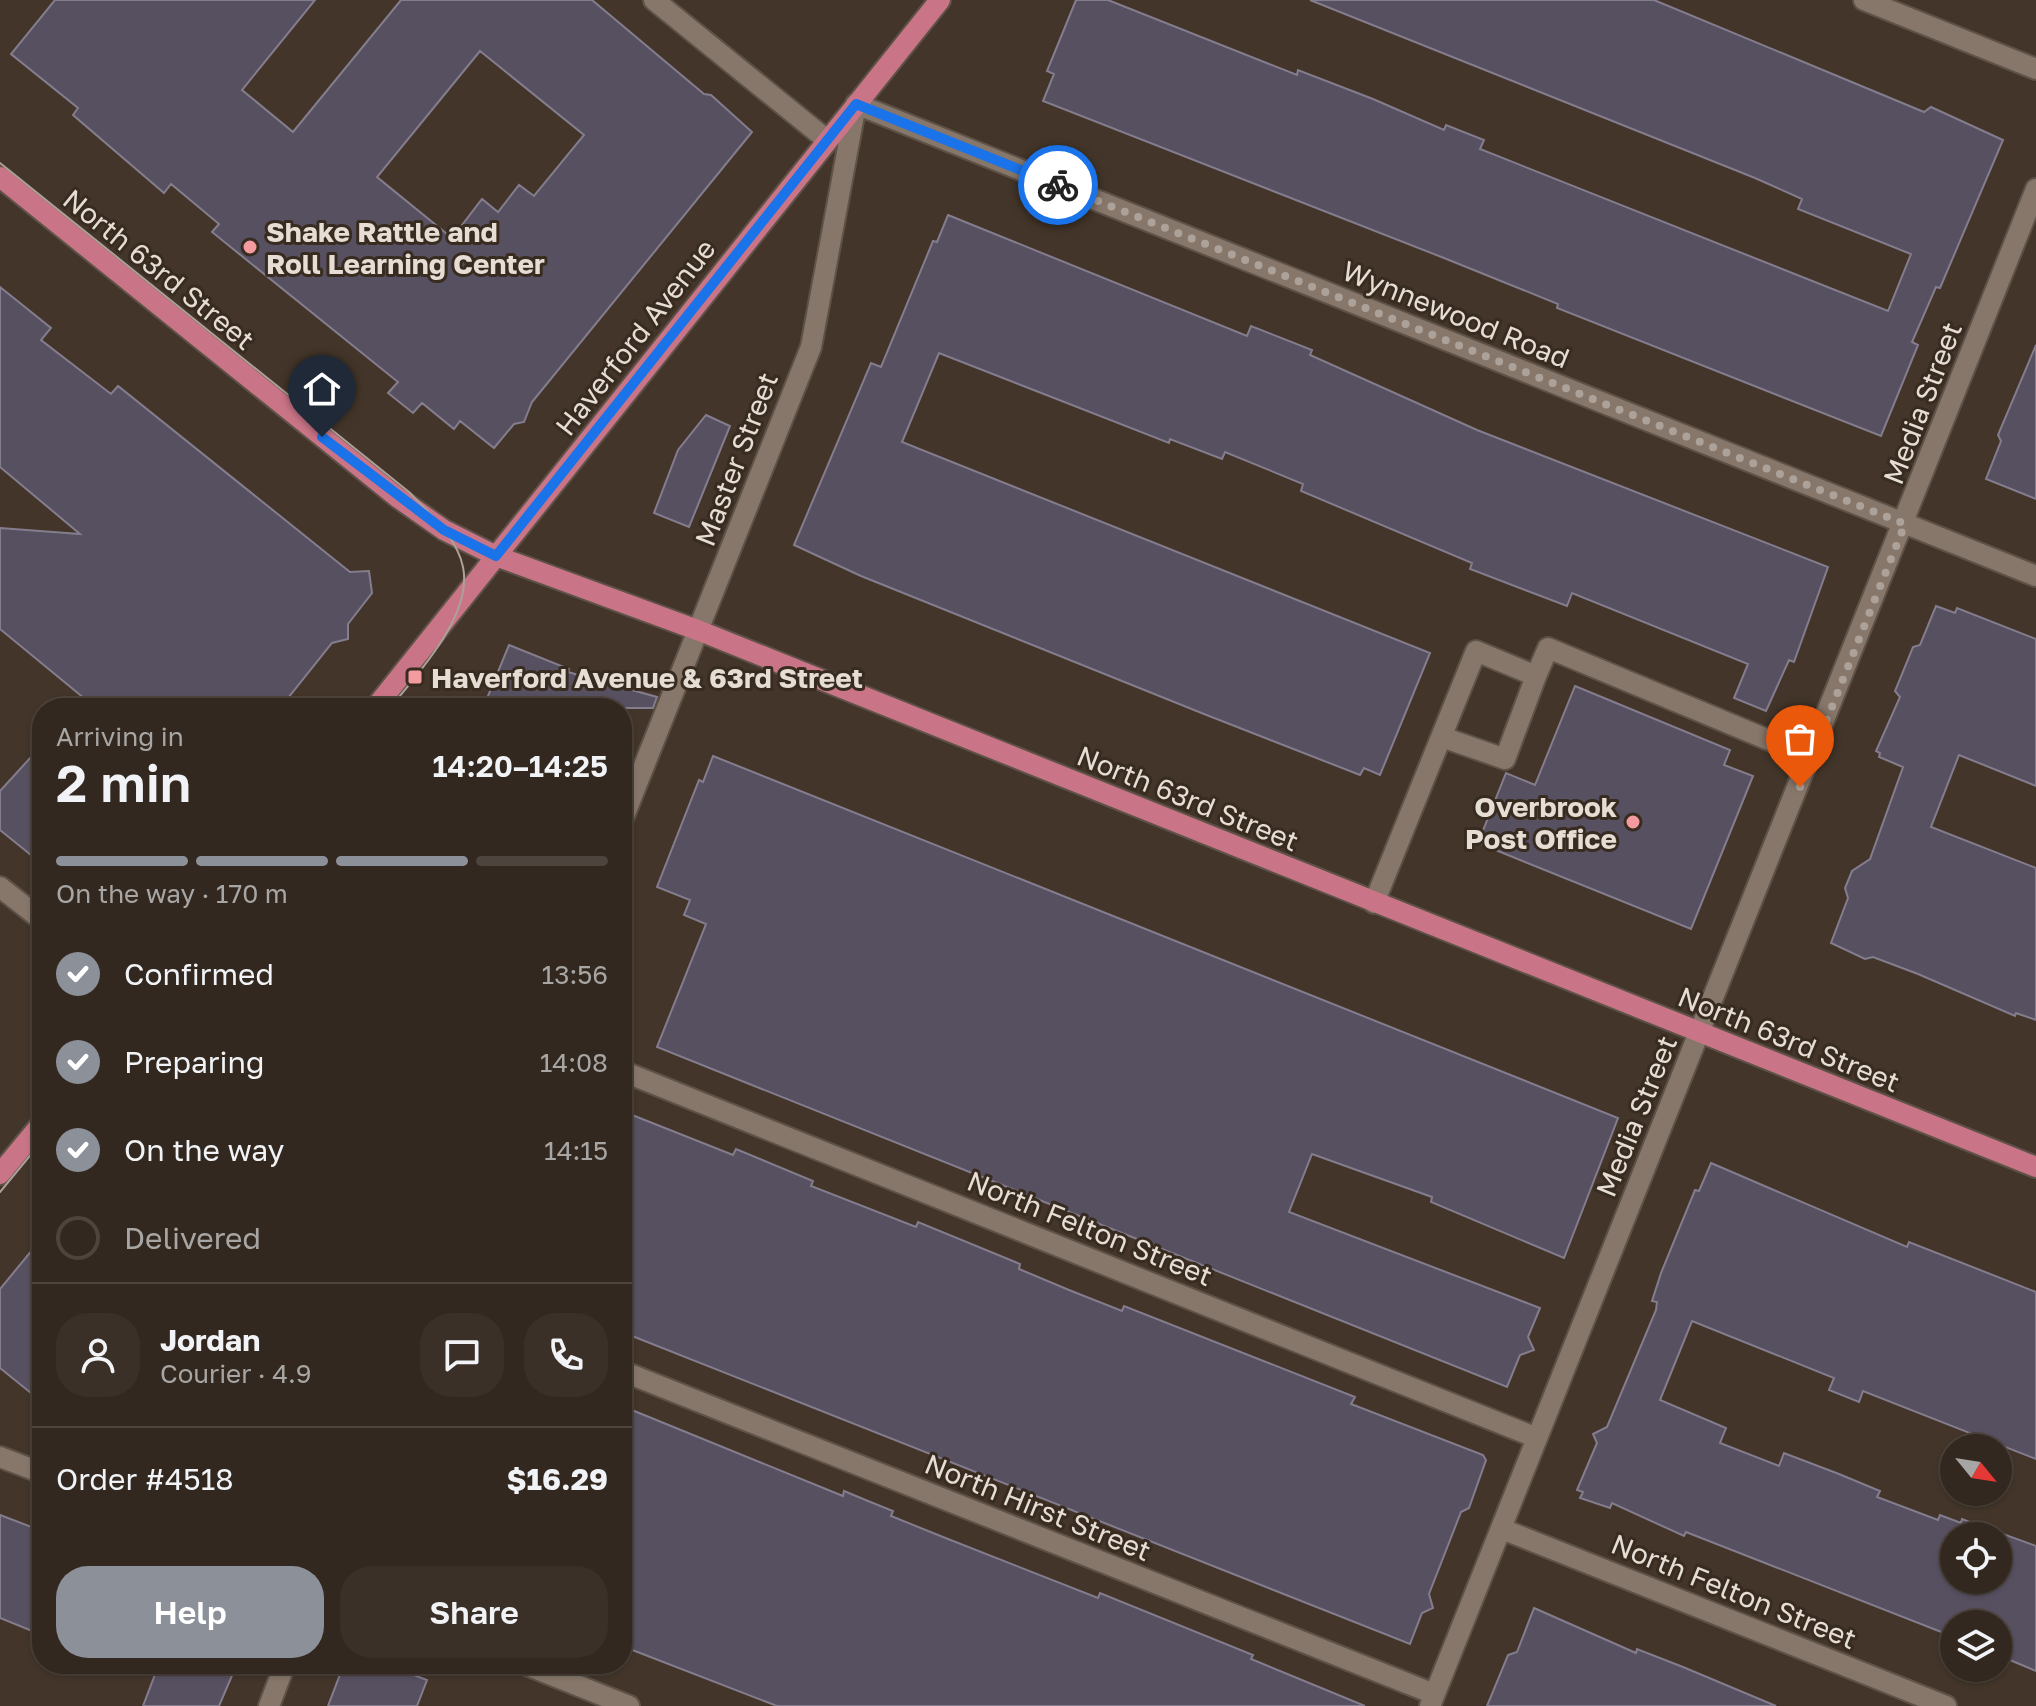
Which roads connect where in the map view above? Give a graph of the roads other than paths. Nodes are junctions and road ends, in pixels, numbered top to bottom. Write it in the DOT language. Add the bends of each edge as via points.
graph roads {
  1 [pos="654,0"];
  2 [pos="940,0"];
  3 [pos="1864,0"];
  4 [pos="2036,69"];
  5 [pos="856,104"];
  6 [pos="827,140"];
  7 [pos="0,177"];
  8 [pos="2036,189"];
  9 [pos="1905,524"];
  10 [pos="496,556"];
  11 [pos="2036,576"];
  12 [pos="700,631"];
  13 [pos="1536,676"];
  14 [pos="383,698"];
  15 [pos="1442,737"];
  16 [pos="1812,758"];
  17 [pos="632,797"];
  18 [pos="0,887"];
  19 [pos="1374,903"];
  20 [pos="32,912"];
  21 [pos="1699,1034"];
  22 [pos="632,1075"];
  23 [pos="32,1135"];
  24 [pos="2036,1167"];
  25 [pos="0,1174"];
  26 [pos="632,1375"];
  27 [pos="1537,1438"];
  28 [pos="0,1457"];
  29 [pos="32,1469"];
  30 [pos="1502,1529"];
  31 [pos="281,1674"];
  32 [pos="549,1674"];
  33 [pos="1432,1700"];
  34 [pos="269,1706"];
  35 [pos="629,1706"];
  36 [pos="1946,1706"];
  1 -- 6 [label="street"];
  2 -- 5 [label="main road, Haverford Avenue"];
  3 -- 4 [label="street"];
  5 -- 6 [label="main road, Haverford Avenue"];
  5 -- 9 [label="street, Wynnewood Road"];
  5 -- 12 [label="street, Master Street" via="811,347"];
  6 -- 10 [label="main road, Haverford Avenue"];
  7 -- 10 [label="main road, North 63rd Street" via="397,497"];
  8 -- 9 [label="street, Media Street"];
  9 -- 11 [label="street, Wynnewood Road"];
  9 -- 16 [label="street, Media Street"];
  10 -- 12 [label="main road, North 63rd Street"];
  10 -- 14 [label="main road, Haverford Avenue"];
  12 -- 17 [label="street, Master Street"];
  12 -- 19 [label="main road, North 63rd Street"];
  13 -- 15 [label="street" via="1505,759"];
  13 -- 15 [label="street" via="1476,651"];
  13 -- 16 [label="street" via="1548,648"];
  15 -- 19 [label="street"];
  16 -- 21 [label="street, Media Street"];
  18 -- 20 [label="street"];
  19 -- 21 [label="main road, North 63rd Street"];
  21 -- 24 [label="main road, North 63rd Street"];
  21 -- 27 [label="street, Media Street"];
  22 -- 27 [label="street, North Felton Street"];
  23 -- 25 [label="main road"];
  26 -- 33 [label="street, North Hirst Street"];
  27 -- 30 [label="street, Media Street"];
  28 -- 29 [label="street"];
  30 -- 33 [label="street, Media Street"];
  30 -- 36 [label="street, North Felton Street"];
  31 -- 34 [label="street"];
  32 -- 35 [label="street"];
}
